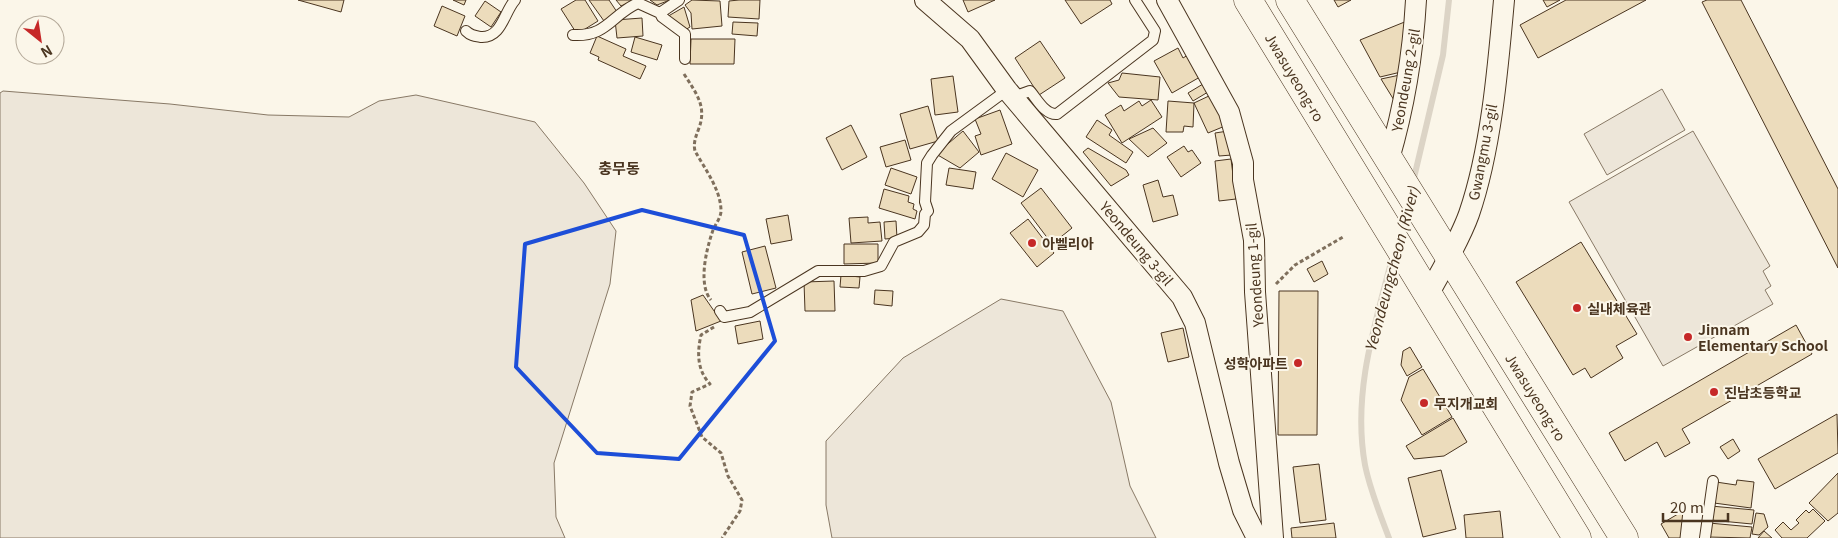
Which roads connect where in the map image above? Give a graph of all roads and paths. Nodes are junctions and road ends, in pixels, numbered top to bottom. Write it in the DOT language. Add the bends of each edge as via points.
graph roads {
  1 [pos="515,0"];
  2 [pos="679,0"];
  3 [pos="925,0"];
  4 [pos="1135,0"];
  5 [pos="1167,0"];
  6 [pos="1248,0"];
  7 [pos="1290,0"];
  8 [pos="1416,0"];
  9 [pos="1504,0"];
  10 [pos="638,2"];
  11 [pos="660,13"];
  12 [pos="466,31"];
  13 [pos="573,36"];
  14 [pos="686,59"];
  15 [pos="1010,93"];
  16 [pos="1389,159"];
  17 [pos="1343,237"];
  18 [pos="1448,256"];
  19 [pos="1270,288"];
  20 [pos="1428,295"];
  21 [pos="720,312"];
  22 [pos="730,317"];
  23 [pos="1713,481"];
  24 [pos="722,538"];
  25 [pos="1257,538"];
  26 [pos="1273,538"];
  27 [pos="1577,538"];
  28 [pos="1624,538"];
  29 [pos="1706,538"];
  1 -- 12 [label="lane" via="493,34 475,36"];
  2 -- 11 [label="lane"];
  3 -- 15 [label="street, Yeondeung 3-gil" via="970,39"];
  4 -- 15 [label="lane" via="1155,30 1153,40 1086,93 1052,115 1030,90"];
  5 -- 26 [label="street, Yeondeung 1-gil" via="1219,90 1241,154 1254,240 1254,292"];
  6 -- 20 [label="main road, Jwasuyeong-ro"];
  7 -- 16 [label="main road"];
  8 -- 16 [label="street, Yeondeung 2-gil" via="1408,74"];
  9 -- 18 [label="street, Gwangmu 3-gil" via="1478,182 1469,215"];
  10 -- 11 [label="lane"];
  10 -- 13 [label="lane" via="601,30 588,36"];
  11 -- 14 [label="lane" via="685,34"];
  14 -- 21 [label="path" via="684,75 699,96 702,107 702,118 693,145 718,193 721,213 712,233 705,266 706,294"];
  15 -- 22 [label="lane" via="951,131 932,155 927,163 925,202 928,211 924,225 918,232 894,242 881,266 864,271 818,271 750,312"];
  15 -- 25 [label="street, Yeondeung 3-gil" via="1168,279 1189,309 1243,510"];
  16 -- 18 [label="main road, Jwasuyeong-ro"];
  17 -- 19 [label="path" via="1295,265"];
  18 -- 20 [label="street, Gwangmu 3-gil"];
  18 -- 28 [label="main road, Jwasuyeong-ro"];
  20 -- 27 [label="main road"];
  21 -- 22 [label="lane" via="724,317"];
  22 -- 24 [label="path" via="701,335 697,352 702,376 710,384 692,392 690,406 702,437 721,453 728,476 742,500 740,511"];
  23 -- 29 [label="lane"];
}
